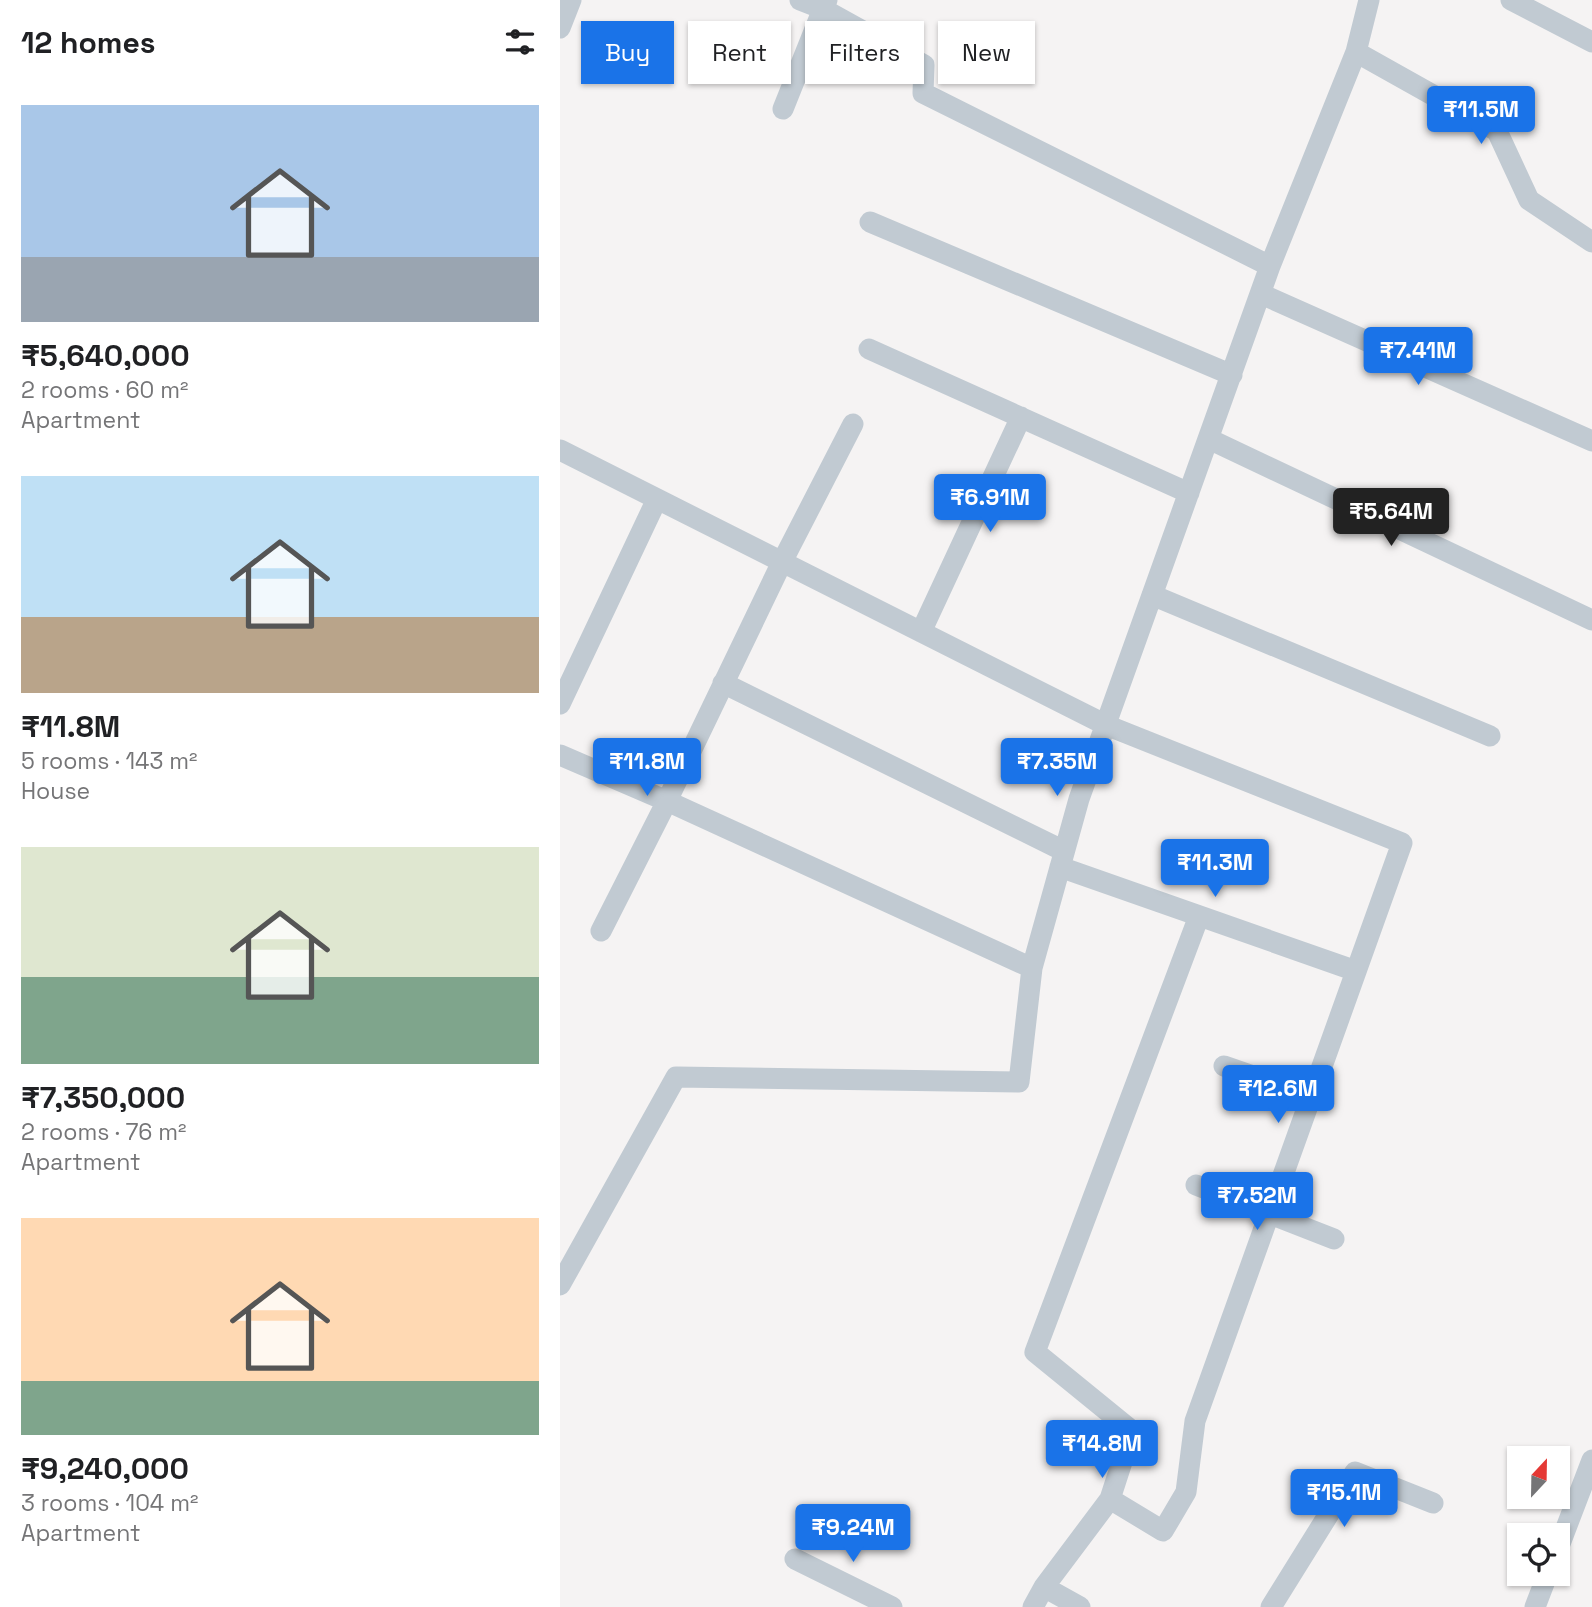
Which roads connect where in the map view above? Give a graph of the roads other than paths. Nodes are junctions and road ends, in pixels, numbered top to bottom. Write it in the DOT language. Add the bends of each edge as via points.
graph roads {
  1 [pos="571,0"];
  2 [pos="800,0"];
  3 [pos="1369,0"];
  4 [pos="1511,0"];
  5 [pos="825,5"];
  6 [pos="560,28"];
  7 [pos="1592,42"];
  8 [pos="1356,52"];
  9 [pos="783,109"];
  10 [pos="870,222"];
  11 [pos="1592,242"];
  12 [pos="1270,266"];
  13 [pos="1261,294"];
  14 [pos="869,349"];
  15 [pos="1232,375"];
  16 [pos="1021,417"];
  17 [pos="853,424"];
  18 [pos="1209,439"];
  19 [pos="1592,441"];
  20 [pos="560,450"];
  21 [pos="1189,492"];
  22 [pos="657,499"];
  23 [pos="782,562"];
  24 [pos="1152,595"];
  25 [pos="1592,620"];
  26 [pos="921,632"];
  27 [pos="723,683"];
  28 [pos="560,705"];
  29 [pos="1106,725"];
  30 [pos="1490,736"];
  31 [pos="560,755"];
  32 [pos="667,801"];
  33 [pos="1062,859"];
  34 [pos="1199,916"];
  35 [pos="601,931"];
  36 [pos="1032,968"];
  37 [pos="1356,971"];
  38 [pos="1224,1066"];
  39 [pos="1311,1096"];
  40 [pos="1196,1185"];
  41 [pos="1269,1214"];
  42 [pos="1334,1239"];
  43 [pos="560,1285"];
  44 [pos="1592,1460"];
  45 [pos="1110,1499"];
  46 [pos="1433,1503"];
  47 [pos="1568,1523"];
  48 [pos="795,1559"];
  49 [pos="1543,1586"];
  50 [pos="1044,1587"];
  51 [pos="892,1607"];
  52 [pos="1033,1607"];
  53 [pos="1080,1607"];
  54 [pos="1270,1607"];
  55 [pos="1535,1607"];
  1 -- 6 [label="street"];
  2 -- 5 [label="street"];
  3 -- 8 [label="street"];
  4 -- 7 [label="street"];
  5 -- 9 [label="street"];
  5 -- 12 [label="street" via="924,65 923,93"];
  8 -- 11 [label="street" via="1497,131 1529,200"];
  8 -- 12 [label="street"];
  10 -- 15 [label="street"];
  12 -- 13 [label="street"];
  13 -- 15 [label="street"];
  13 -- 19 [label="street"];
  14 -- 16 [label="street"];
  15 -- 18 [label="street"];
  16 -- 21 [label="street"];
  16 -- 26 [label="street"];
  17 -- 23 [label="street"];
  18 -- 21 [label="street"];
  18 -- 25 [label="street"];
  20 -- 22 [label="street"];
  21 -- 24 [label="street"];
  22 -- 23 [label="street"];
  22 -- 28 [label="street"];
  23 -- 26 [label="street"];
  23 -- 27 [label="street"];
  24 -- 29 [label="street"];
  24 -- 30 [label="street"];
  26 -- 29 [label="street"];
  27 -- 32 [label="street"];
  27 -- 33 [label="street"];
  29 -- 33 [label="street"];
  29 -- 37 [label="street" via="1402,843"];
  31 -- 32 [label="street"];
  32 -- 35 [label="street"];
  32 -- 36 [label="street"];
  33 -- 34 [label="street"];
  33 -- 36 [label="street"];
  34 -- 37 [label="street"];
  34 -- 45 [label="street" via="1035,1352 1132,1431"];
  36 -- 43 [label="street" via="1019,1082 676,1077"];
  37 -- 39 [label="street"];
  38 -- 39 [label="street"];
  39 -- 41 [label="street"];
  40 -- 41 [label="street"];
  41 -- 42 [label="street"];
  41 -- 45 [label="street" via="1195,1420 1186,1492 1163,1531"];
  44 -- 47 [label="street"];
  45 -- 50 [label="street"];
  46 -- 54 [label="street" via="1355,1472"];
  48 -- 51 [label="street"];
  49 -- 55 [label="street"];
  50 -- 52 [label="street"];
  50 -- 53 [label="street"];
}
